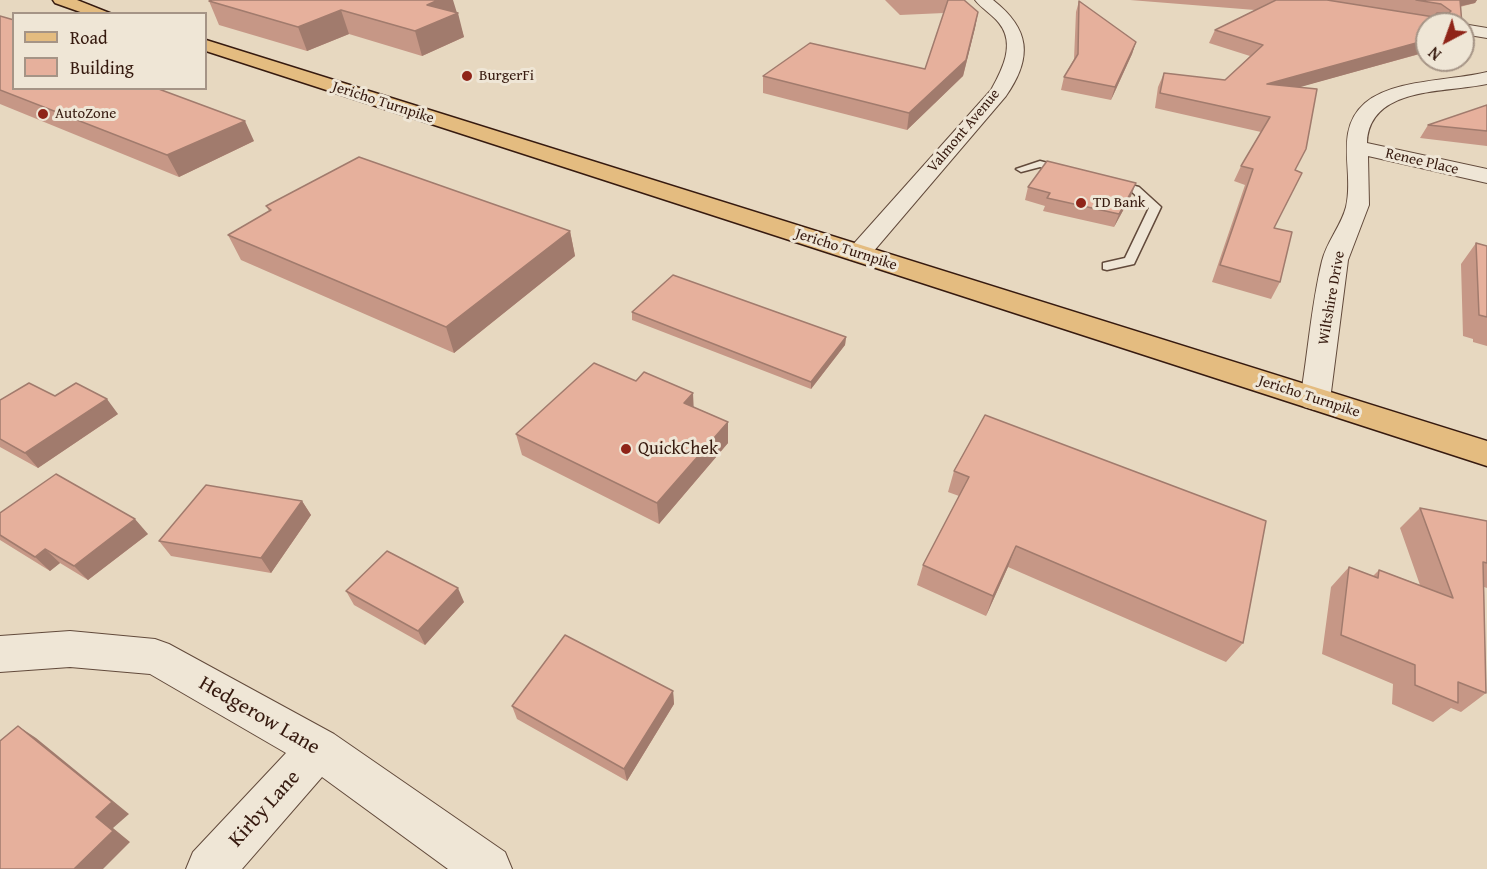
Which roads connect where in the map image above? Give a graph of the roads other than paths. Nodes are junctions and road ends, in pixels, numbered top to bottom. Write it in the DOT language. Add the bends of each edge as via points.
graph roads {
  1 [pos="61,0"];
  2 [pos="983,0"];
  3 [pos="98,12"];
  4 [pos="207,45"];
  5 [pos="1487,78"];
  6 [pos="1356,147"];
  7 [pos="1021,169"];
  8 [pos="1072,172"];
  9 [pos="1487,176"];
  10 [pos="1103,181"];
  11 [pos="858,254"];
  12 [pos="1107,266"];
  13 [pos="1315,400"];
  14 [pos="1487,454"];
  15 [pos="0,654"];
  16 [pos="320,749"];
  17 [pos="210,869"];
  18 [pos="488,869"];
  1 -- 3 [label="main road"];
  2 -- 11 [label="street, Valmont Avenue" via="1011,25 1018,46 1012,69 999,92"];
  4 -- 11 [label="main road, Jericho Turnpike"];
  5 -- 6 [label="street, Wiltshire Drive" via="1399,95 1372,106 1360,122"];
  6 -- 9 [label="street, Renee Place"];
  6 -- 13 [label="street, Wiltshire Drive" via="1357,212 1335,258"];
  7 -- 8 [label="lane" via="1040,164"];
  10 -- 12 [label="lane" via="1135,189 1155,207 1130,261"];
  11 -- 13 [label="main road, Jericho Turnpike"];
  13 -- 14 [label="main road, Jericho Turnpike"];
  15 -- 16 [label="street, Hedgerow Lane" via="70,648 155,657"];
  16 -- 17 [label="street, Kirby Lane"];
  16 -- 18 [label="street, Hedgerow Lane"];
}
